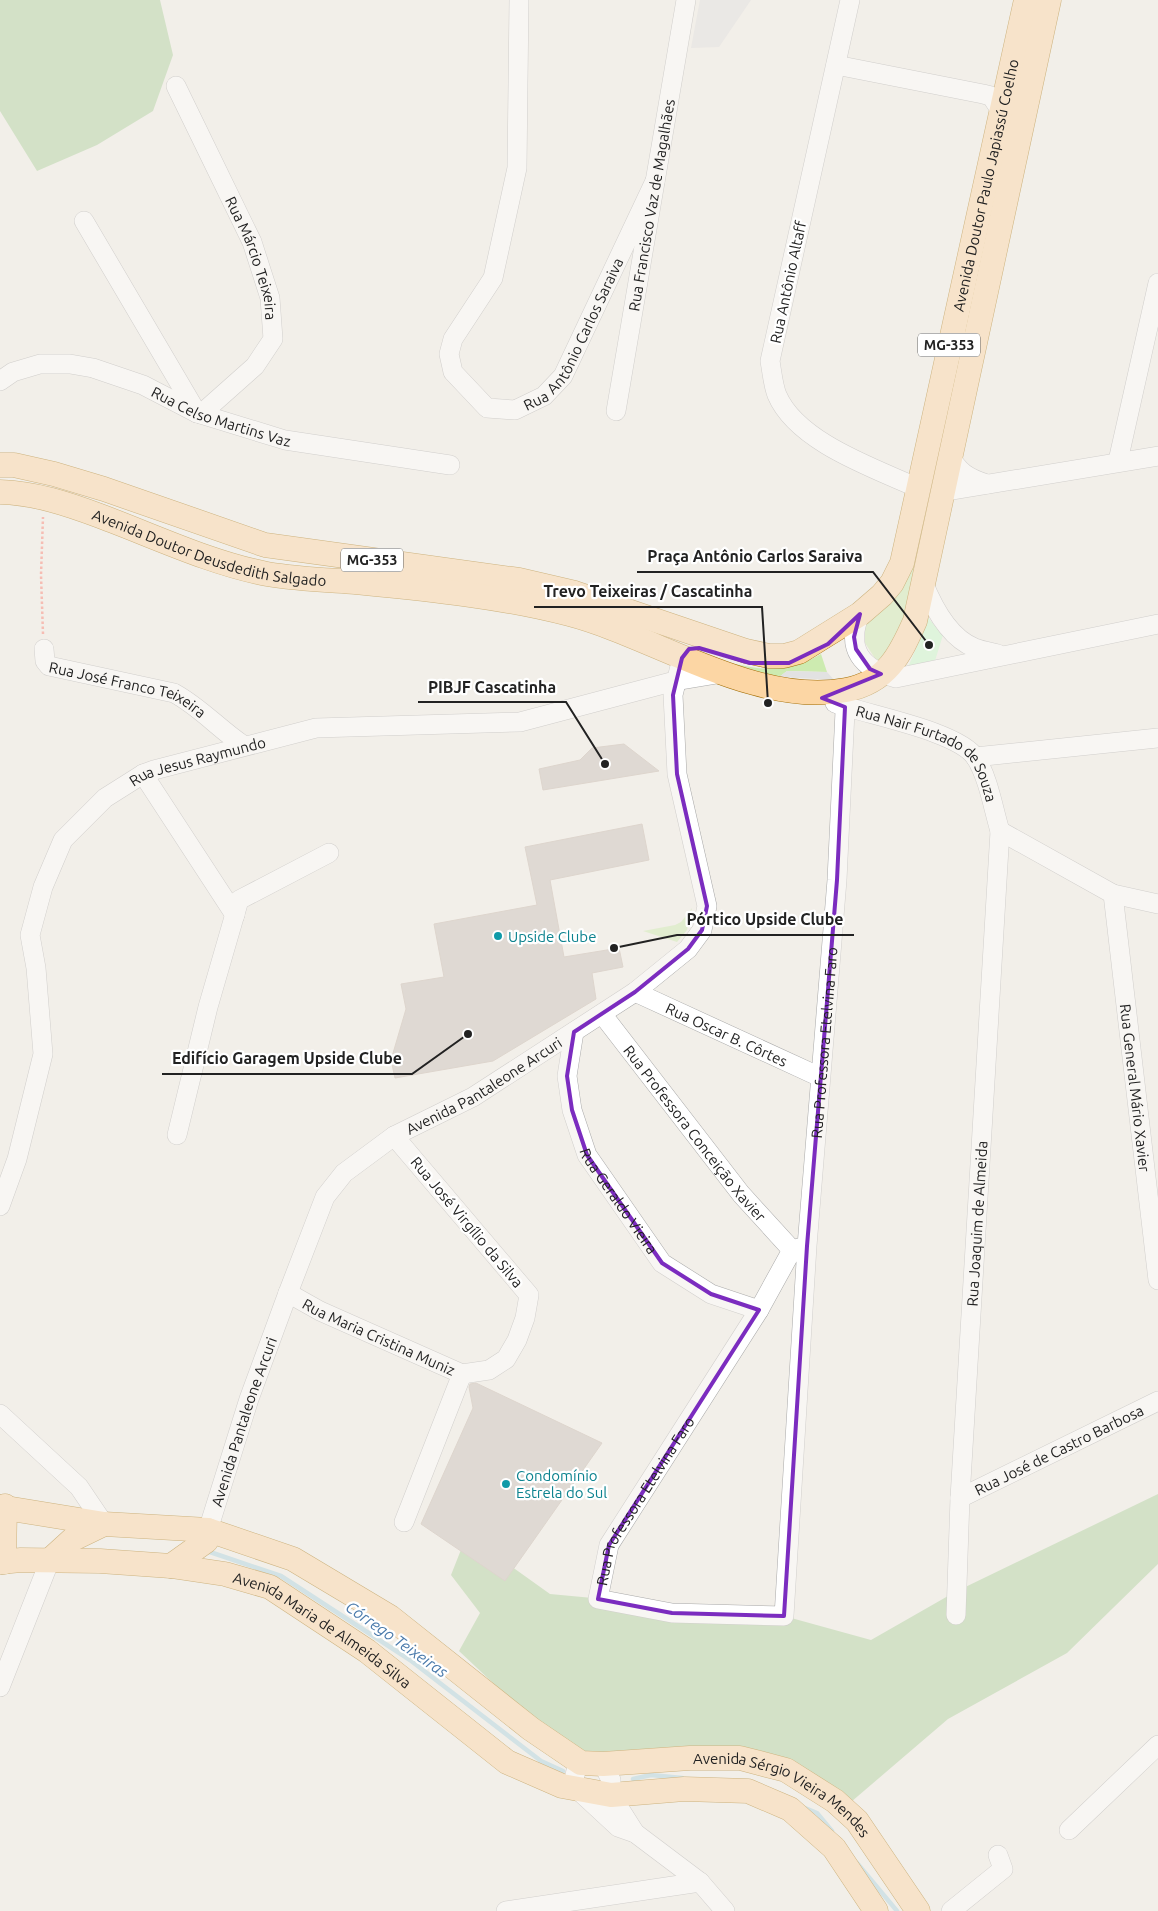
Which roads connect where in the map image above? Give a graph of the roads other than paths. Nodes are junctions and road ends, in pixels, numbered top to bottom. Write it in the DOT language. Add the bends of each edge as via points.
graph roads {
  1 [pos="520,0"];
  2 [pos="686,0"];
  3 [pos="850,0"];
  4 [pos="1026,0"];
  5 [pos="1049,0"];
  6 [pos="836,65"];
  7 [pos="1006,84"];
  8 [pos="176,86"];
  9 [pos="983,94"];
  10 [pos="1001,111"];
  11 [pos="655,181"];
  12 [pos="84,221"];
  13 [pos="1158,282"];
  14 [pos="0,382"];
  15 [pos="616,411"];
  16 [pos="199,413"];
  17 [pos="950,454"];
  18 [pos="1158,456"];
  19 [pos="1118,462"];
  20 [pos="0,465"];
  21 [pos="450,465"];
  22 [pos="986,484"];
  23 [pos="918,488"];
  24 [pos="0,492"];
  25 [pos="941,492"];
  26 [pos="924,582"];
  27 [pos="853,620"];
  28 [pos="1158,624"];
  29 [pos="807,648"];
  30 [pos="44,649"];
  31 [pos="1002,655"];
  32 [pos="682,658"];
  33 [pos="726,673"];
  34 [pos="881,674"];
  35 [pos="675,681"];
  36 [pos="845,699"];
  37 [pos="1158,738"];
  38 [pos="243,745"];
  39 [pos="975,757"];
  40 [pos="143,774"];
  41 [pos="1000,832"];
  42 [pos="329,853"];
  43 [pos="1113,894"];
  44 [pos="1158,904"];
  45 [pos="235,915"];
  46 [pos="635,992"];
  47 [pos="602,1014"];
  48 [pos="574,1032"];
  49 [pos="820,1077"];
  50 [pos="177,1135"];
  51 [pos="394,1136"];
  52 [pos="0,1206"];
  53 [pos="800,1248"];
  54 [pos="1158,1280"];
  55 [pos="288,1293"];
  56 [pos="759,1310"];
  57 [pos="517,1340"];
  58 [pos="462,1374"];
  59 [pos="1158,1401"];
  60 [pos="0,1414"];
  61 [pos="960,1498"];
  62 [pos="2,1506"];
  63 [pos="404,1522"];
  64 [pos="104,1524"];
  65 [pos="208,1530"];
  66 [pos="50,1560"];
  67 [pos="2,1562"];
  68 [pos="171,1566"];
  69 [pos="956,1615"];
  70 [pos="0,1687"];
  71 [pos="1158,1745"];
  72 [pos="592,1764"];
  73 [pos="577,1789"];
  74 [pos="611,1795"];
  75 [pos="1070,1830"];
  76 [pos="635,1833"];
  77 [pos="998,1856"];
  78 [pos="700,1882"];
  79 [pos="506,1911"];
  80 [pos="725,1911"];
  81 [pos="876,1911"];
  82 [pos="918,1911"];
  83 [pos="951,1911"];
  1 -- 11 [label="street, Rua Antônio Carlos Saraiva" via="517,168 493,278 453,339 449,354 453,372 487,408 515,410 544,396 563,376"];
  2 -- 11 [label="street, Rua Francisco Vaz de Magalhães"];
  3 -- 6 [label="street, Rua Antônio Altaff"];
  4 -- 7 [label="main road, Avenida Doutor Paulo Japiassú Coelho / MG-353"];
  5 -- 17 [label="main road, Avenida Doutor Paulo Japiassú Coelho / MG-353"];
  6 -- 9 [label="street"];
  6 -- 23 [label="street, Rua Antônio Altaff" via="770,361 777,395 801,428 836,451"];
  7 -- 9 [label="street" via="992,93"];
  7 -- 10 [label="main road, Avenida Doutor Paulo Japiassú Coelho / MG-353"];
  8 -- 16 [label="street, Rua Márcio Teixeira" via="252,242 270,298 273,338 255,366"];
  9 -- 10 [label="street" via="991,96"];
  10 -- 23 [label="main road, Avenida Doutor Paulo Japiassú Coelho / MG-353"];
  11 -- 15 [label="street, Rua Francisco Vaz de Magalhães"];
  12 -- 16 [label="street"];
  13 -- 19 [label="street"];
  14 -- 16 [label="street, Rua Celso Martins Vaz" via="13,372 40,364 70,364 93,368 143,385"];
  16 -- 21 [label="street, Rua Celso Martins Vaz" via="285,440"];
  17 -- 22 [label="street" via="961,472"];
  17 -- 25 [label="main road, Avenida Doutor Paulo Japiassú Coelho / MG-353"];
  18 -- 19 [label="street"];
  19 -- 22 [label="street"];
  20 -- 29 [label="main road, Avenida Doutor Deusdedith Salgado / MG-353" via="54,474 104,489 265,545 519,580 575,593 769,656 784,656"];
  22 -- 25 [label="street"];
  23 -- 27 [label="main road, Avenida Doutor Paulo Japiassú Coelho / MG-353" via="902,563 882,595"];
  24 -- 32 [label="main road, Avenida Doutor Deusdedith Salgado / MG-353" via="44,498 72,506 226,563 268,574 415,588 569,614 633,636"];
  25 -- 26 [label="main road, Avenida Doutor Paulo Japiassú Coelho / MG-353"];
  26 -- 31 [label="street" via="938,614 952,632 975,648"];
  26 -- 34 [label="main road, MG-353" via="915,621 901,653"];
  27 -- 29 [label="main road, Avenida Doutor Paulo Japiassú Coelho / MG-353"];
  27 -- 32 [label="main road" via="841,635 828,644 789,663 755,664 698,648 689,649"];
  27 -- 34 [label="street" via="856,649 870,669"];
  28 -- 31 [label="street"];
  30 -- 38 [label="street, Rua José Franco Teixeira" via="49,666 174,694 193,703"];
  31 -- 34 [label="street" via="896,678"];
  32 -- 33 [label="main road, Avenida Doutor Deusdedith Salgado / MG-353"];
  32 -- 35 [label="street, Avenida Pantaleone Arcuri"];
  33 -- 35 [label="street, Rua Jesus Raymundo"];
  33 -- 36 [label="main road, Avenida Doutor Deusdedith Salgado / MG-353" via="777,688"];
  34 -- 36 [label="main road, Avenida Doutor Deusdedith Salgado / MG-353"];
  35 -- 38 [label="street, Rua Jesus Raymundo" via="520,722 316,728"];
  35 -- 46 [label="street, Avenida Pantaleone Arcuri" via="677,774 707,906 702,930 688,950"];
  36 -- 39 [label="street, Rua Nair Furtado de Souza" via="955,740"];
  36 -- 49 [label="street, Rua Professora Etelvina Faro" via="837,880"];
  37 -- 39 [label="street"];
  38 -- 40 [label="street, Rua Jesus Raymundo"];
  39 -- 41 [label="street, Rua Nair Furtado de Souza" via="986,782"];
  40 -- 45 [label="street"];
  40 -- 52 [label="street, Rua Jesus Raymundo" via="105,798 63,840 43,888 30,935 43,1054 17,1159"];
  41 -- 43 [label="street, Rua Nair Furtado de Souza"];
  41 -- 61 [label="street, Rua Joaquim de Almeida"];
  42 -- 45 [label="street" via="239,900"];
  43 -- 44 [label="street, Rua Nair Furtado de Souza"];
  43 -- 54 [label="street, Rua General Mário Xavier"];
  45 -- 50 [label="street" via="208,1007"];
  46 -- 47 [label="street, Avenida Pantaleone Arcuri"];
  46 -- 49 [label="street, Rua Oscar B. Côrtes"];
  47 -- 48 [label="street, Avenida Pantaleone Arcuri"];
  47 -- 53 [label="street, Rua Professora Conceição Xavier" via="741,1194"];
  48 -- 51 [label="street, Avenida Pantaleone Arcuri" via="473,1097"];
  48 -- 56 [label="street, Rua Geraldo Vieira" via="567,1076 572,1110 587,1155 662,1263 711,1294"];
  49 -- 53 [label="street, Rua Professora Etelvina Faro"];
  51 -- 55 [label="street, Avenida Pantaleone Arcuri" via="344,1173 325,1197"];
  51 -- 57 [label="street, Rua José Virgílio da Silva" via="529,1294 526,1318"];
  53 -- 56 [label="street, Rua Professora Etelvina Faro"];
  53 -- 56 [label="street, Rua Professora Etelvina Faro" via="784,1616 672,1612 598,1599 609,1544"];
  55 -- 58 [label="street, Rua Maria Cristina Muniz" via="320,1311"];
  55 -- 65 [label="street, Avenida Pantaleone Arcuri" via="249,1399"];
  57 -- 58 [label="street, Rua Maria Cristina Muniz" via="506,1359 488,1370"];
  58 -- 63 [label="street"];
  59 -- 61 [label="street, Rua José de Castro Barbosa"];
  60 -- 64 [label="street" via="79,1487"];
  61 -- 69 [label="street, Rua Joaquim de Almeida"];
  62 -- 64 [label="main road"];
  62 -- 67 [label="main road"];
  64 -- 65 [label="main road"];
  64 -- 66 [label="main road" via="73,1540"];
  65 -- 68 [label="main road" via="206,1541"];
  65 -- 72 [label="main road" via="293,1559 390,1618 531,1730"];
  66 -- 67 [label="main road, Avenida Maria de Almeida Silva"];
  66 -- 68 [label="main road, Avenida Maria de Almeida Silva"];
  66 -- 70 [label="street"];
  68 -- 73 [label="main road, Avenida Maria de Almeida Silva" via="225,1574 270,1587 368,1651 507,1762 562,1786"];
  71 -- 75 [label="street"];
  72 -- 73 [label="street" via="574,1780"];
  72 -- 74 [label="street" via="611,1780"];
  72 -- 82 [label="main road, Avenida Sérgio Vieira Mendes" via="740,1758 786,1770 835,1801 857,1821"];
  73 -- 74 [label="main road, Avenida Maria de Almeida Silva"];
  73 -- 76 [label="street" via="618,1827"];
  74 -- 76 [label="street"];
  74 -- 81 [label="main road, Avenida Sérgio Vieira Mendes" via="684,1789 748,1791 790,1809 834,1848"];
  76 -- 78 [label="street"];
  77 -- 83 [label="street" via="1003,1868"];
  78 -- 79 [label="street"];
  78 -- 80 [label="street"];
}
